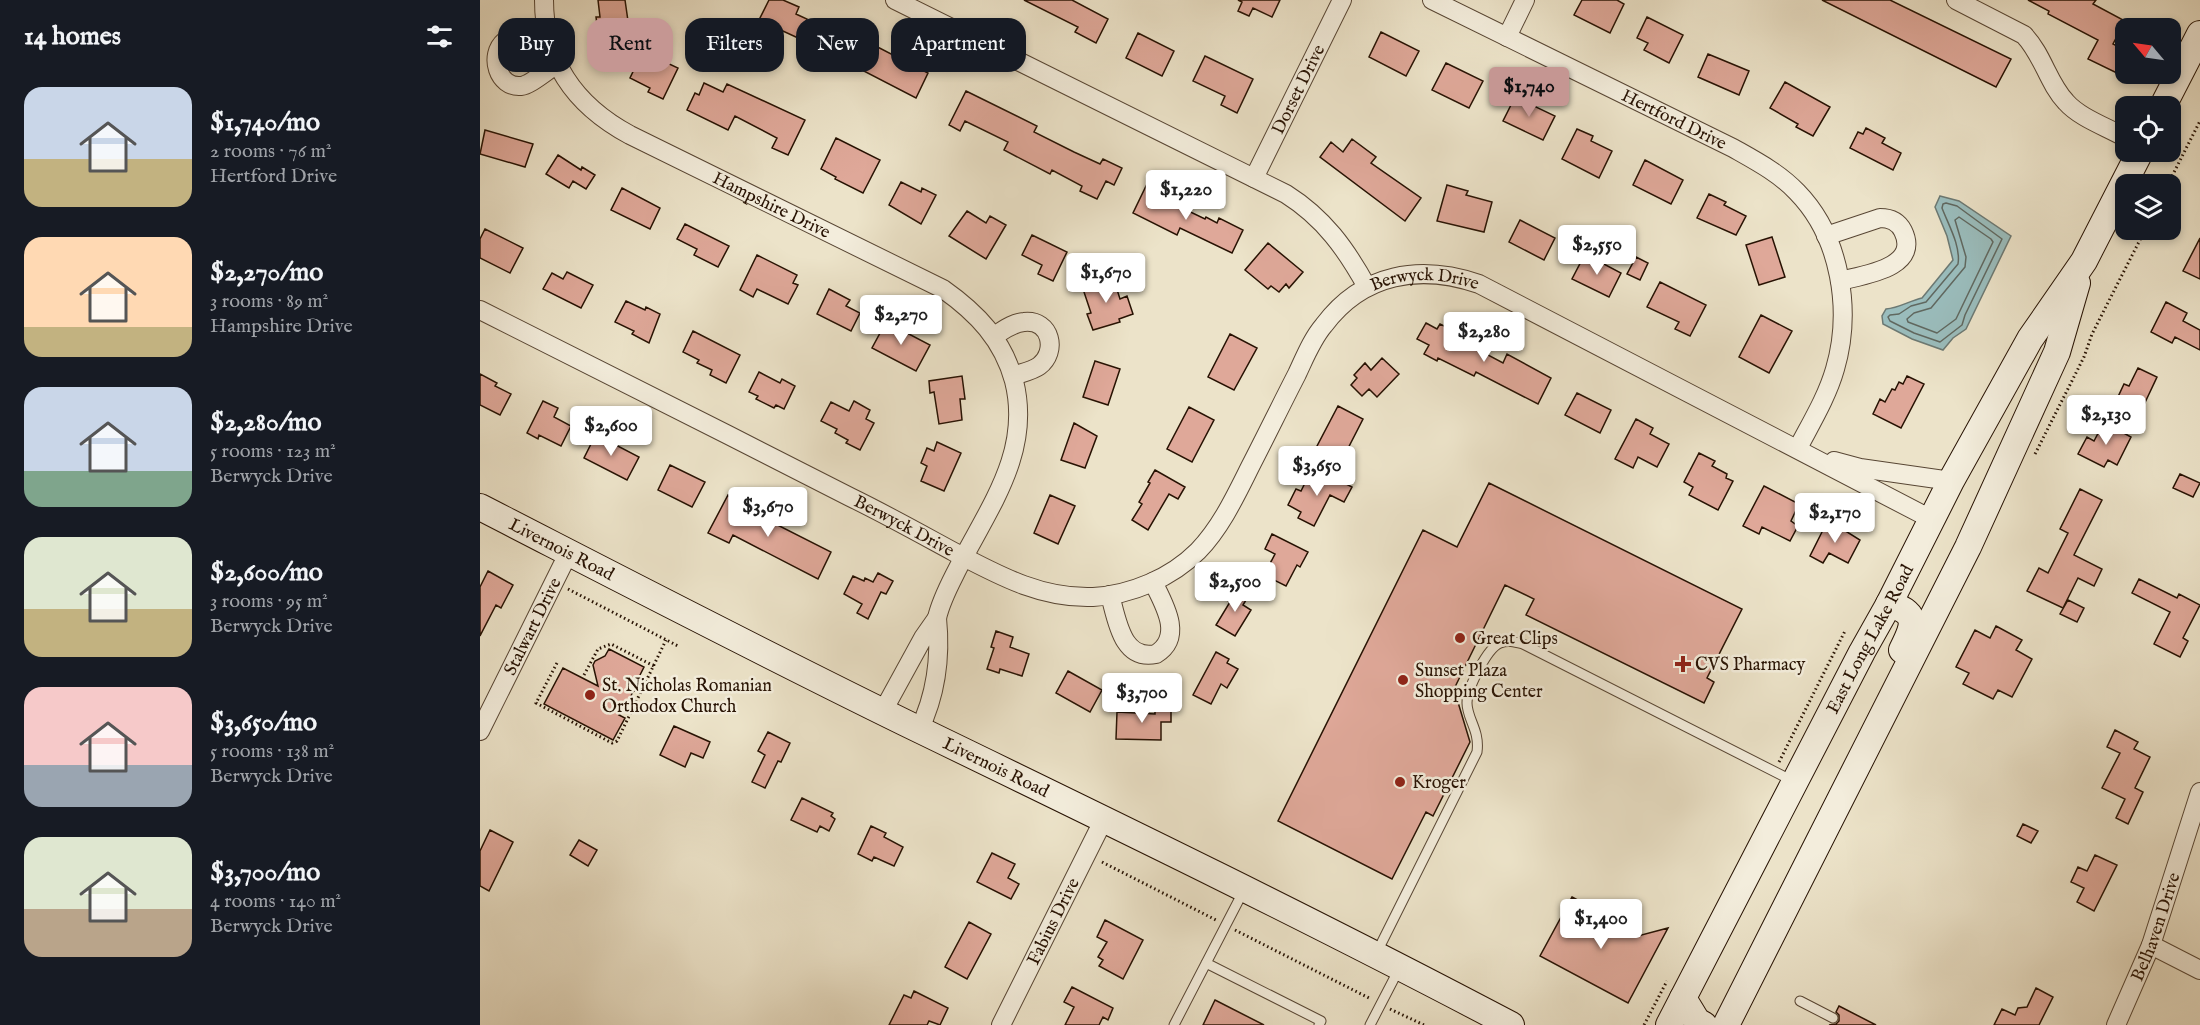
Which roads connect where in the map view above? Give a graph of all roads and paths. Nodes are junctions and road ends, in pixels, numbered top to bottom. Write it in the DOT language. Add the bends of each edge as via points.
graph roads {
  1 [pos="544,0"];
  2 [pos="895,0"];
  3 [pos="1342,0"];
  4 [pos="1432,0"];
  5 [pos="1525,0"];
  6 [pos="1956,0"];
  7 [pos="545,18"];
  8 [pos="2200,34"];
  9 [pos="1507,37"];
  10 [pos="498,51"];
  11 [pos="498,71"];
  12 [pos="498,72"];
  13 [pos="546,72"];
  14 [pos="562,72"];
  15 [pos="2168,96"];
  16 [pos="2200,121"];
  17 [pos="2115,132"];
  18 [pos="2135,162"];
  19 [pos="2173,174"];
  20 [pos="1254,178"];
  21 [pos="1826,236"];
  22 [pos="2084,261"];
  23 [pos="1840,281"];
  24 [pos="1367,287"];
  25 [pos="480,310"];
  26 [pos="994,336"];
  27 [pos="1012,376"];
  28 [pos="1984,421"];
  29 [pos="1806,453"];
  30 [pos="1951,481"];
  31 [pos="480,507"];
  32 [pos="1931,519"];
  33 [pos="569,552"];
  34 [pos="964,557"];
  35 [pos="1962,560"];
  36 [pos="1153,582"];
  37 [pos="561,586"];
  38 [pos="1110,595"];
  39 [pos="1889,604"];
  40 [pos="937,618"];
  41 [pos="1845,631"];
  42 [pos="666,640"];
  43 [pos="678,646"];
  44 [pos="557,663"];
  45 [pos="654,666"];
  46 [pos="584,675"];
  47 [pos="883,711"];
  48 [pos="919,730"];
  49 [pos="480,731"];
  50 [pos="1785,777"];
  51 [pos="2200,792"];
  52 [pos="1104,819"];
  53 [pos="1095,858"];
  54 [pos="1244,890"];
  55 [pos="1212,918"];
  56 [pos="1778,922"];
  57 [pos="1238,931"];
  58 [pos="2151,945"];
  59 [pos="1375,955"];
  60 [pos="1206,963"];
  61 [pos="1400,967"];
  62 [pos="2200,970"];
  63 [pos="1671,973"];
  64 [pos="1683,998"];
  65 [pos="1372,999"];
  66 [pos="1800,1001"];
  67 [pos="1390,1008"];
  68 [pos="1833,1018"];
  69 [pos="1323,1024"];
  70 [pos="1001,1025"];
  71 [pos="1174,1025"];
  72 [pos="1370,1025"];
  73 [pos="1424,1025"];
  74 [pos="1511,1025"];
  75 [pos="1644,1025"];
  76 [pos="1669,1025"];
  77 [pos="1704,1025"];
  78 [pos="1726,1025"];
  79 [pos="2116,1025"];
  1 -- 7 [label="street, Hampshire Drive"];
  2 -- 20 [label="street"];
  3 -- 20 [label="street, Dorset Drive"];
  4 -- 9 [label="street, Hertford Drive"];
  5 -- 9 [label="street"];
  6 -- 17 [label="street" via="2024,36 2066,103"];
  8 -- 15 [label="main road"];
  9 -- 21 [label="street, Hertford Drive" via="1774,172 1810,207"];
  10 -- 11 [label="street"];
  12 -- 13 [label="street" via="508,82 520,86"];
  14 -- 26 [label="street, Hampshire Drive" via="584,103 616,127 935,285 967,306"];
  16 -- 19 [label="path"];
  18 -- 22 [label="main road, East Long Lake Road"];
  20 -- 24 [label="street" via="1300,203 1326,226 1348,253"];
  21 -- 23 [label="street, Hertford Drive"];
  21 -- 23 [label="street" via="1880,218 1895,221 1904,234 1905,249 1895,265"];
  22 -- 28 [label="main road, East Long Lake Road" via="2030,339"];
  22 -- 35 [label="main road, East Long Lake Road" via="2057,352"];
  23 -- 29 [label="street, Hertford Drive" via="1843,313 1839,354"];
  24 -- 29 [label="street, Berwyck Drive" via="1417,273 1479,284"];
  24 -- 36 [label="street, Berwyck Drive" via="1335,311 1317,334 1212,535 1183,564"];
  25 -- 34 [label="street, Berwyck Drive"];
  26 -- 27 [label="street, Hampshire Drive"];
  26 -- 27 [label="street" via="1011,325 1026,322 1041,327 1050,340 1051,350 1037,368"];
  27 -- 34 [label="street, Hampshire Drive" via="1019,429 1011,463"];
  28 -- 30 [label="main road, East Long Lake Road"];
  28 -- 35 [label="main road" via="1997,422 2006,434 1959,537 1956,553"];
  29 -- 30 [label="street, Berwyck Drive" via="1860,468"];
  29 -- 32 [label="street, Berwyck Drive"];
  30 -- 32 [label="main road, East Long Lake Road"];
  31 -- 33 [label="main road, Livernois Road"];
  32 -- 39 [label="main road, East Long Lake Road"];
  33 -- 47 [label="main road, Livernois Road"];
  33 -- 49 [label="street, Stalwart Drive"];
  34 -- 38 [label="street, Berwyck Drive" via="1040,592 1072,597"];
  34 -- 40 [label="street, Hampshire Drive"];
  35 -- 56 [label="main road, East Long Lake Road"];
  36 -- 38 [label="street, Berwyck Drive"];
  36 -- 38 [label="street" via="1171,626 1169,643 1156,654 1140,655 1127,646"];
  37 -- 42 [label="path"];
  39 -- 50 [label="main road, East Long Lake Road"];
  39 -- 56 [label="main road" via="1907,611 1912,627 1784,883"];
  40 -- 47 [label="street, Hampshire Drive"];
  40 -- 48 [label="street, Hampshire Drive" via="938,665 931,703"];
  41 -- 50 [label="path"];
  42 -- 43 [label="path"];
  42 -- 45 [label="path"];
  44 -- 45 [label="path" via="536,703 612,743 617,741"];
  45 -- 46 [label="path" via="611,644 598,649"];
  47 -- 48 [label="main road, Livernois Road"];
  48 -- 52 [label="main road, Livernois Road"];
  50 -- 59 [label="lane" via="1522,644 1499,643 1490,651 1467,704 1479,742 1477,752"];
  50 -- 64 [label="main road, East Long Lake Road"];
  51 -- 58 [label="street, Belhaven Drive"];
  52 -- 54 [label="main road, Livernois Road"];
  52 -- 70 [label="street, Fabius Drive"];
  53 -- 55 [label="path"];
  54 -- 59 [label="main road, Livernois Road"];
  54 -- 60 [label="lane"];
  56 -- 78 [label="main road, East Long Lake Road"];
  57 -- 65 [label="path"];
  58 -- 62 [label="street"];
  58 -- 79 [label="street, Belhaven Drive"];
  59 -- 61 [label="main road, Livernois Road"];
  60 -- 69 [label="lane"];
  60 -- 71 [label="lane"];
  61 -- 72 [label="lane"];
  61 -- 74 [label="main road, Livernois Road"];
  63 -- 75 [label="path"];
  64 -- 76 [label="main road, East Long Lake Road"];
  64 -- 77 [label="main road" via="1697,1021"];
  66 -- 68 [label="lane"];
  67 -- 73 [label="path"];
}
